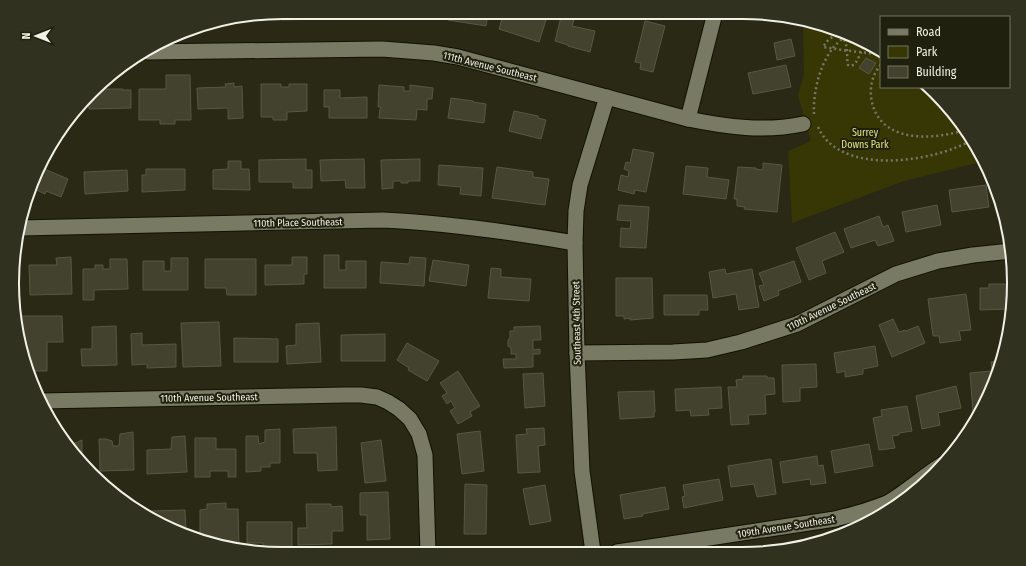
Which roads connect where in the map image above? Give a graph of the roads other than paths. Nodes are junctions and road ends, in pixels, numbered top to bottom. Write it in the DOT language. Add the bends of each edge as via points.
graph roads {
  1 [pos="713,19"];
  2 [pos="155,52"];
  3 [pos="607,97"];
  4 [pos="688,120"];
  5 [pos="812,123"];
  6 [pos="25,228"];
  7 [pos="575,243"];
  8 [pos="1005,251"];
  9 [pos="577,353"];
  10 [pos="46,401"];
  11 [pos="909,488"];
  12 [pos="428,547"];
  13 [pos="592,547"];
  14 [pos="649,547"];
  1 -- 4 [label="street"];
  2 -- 3 [label="street, 111th Avenue Southeast" via="406,50 458,57"];
  3 -- 4 [label="street, 111th Avenue Southeast"];
  3 -- 7 [label="street, Southeast 4th Street" via="580,186"];
  4 -- 5 [label="street, 111th Avenue Southeast" via="746,129"];
  6 -- 7 [label="street, 110th Place Southeast" via="383,220 472,227"];
  7 -- 9 [label="street, Southeast 4th Street"];
  8 -- 9 [label="street, 110th Avenue Southeast" via="973,254 938,261 896,274 797,324 741,342 707,350"];
  9 -- 13 [label="street, Southeast 4th Street" via="582,471"];
  10 -- 12 [label="street, 110th Avenue Southeast" via="346,395 377,397 399,409 410,419 421,439 425,455"];
  11 -- 14 [label="street, 109th Avenue Southeast" via="890,501 854,514"];
}
